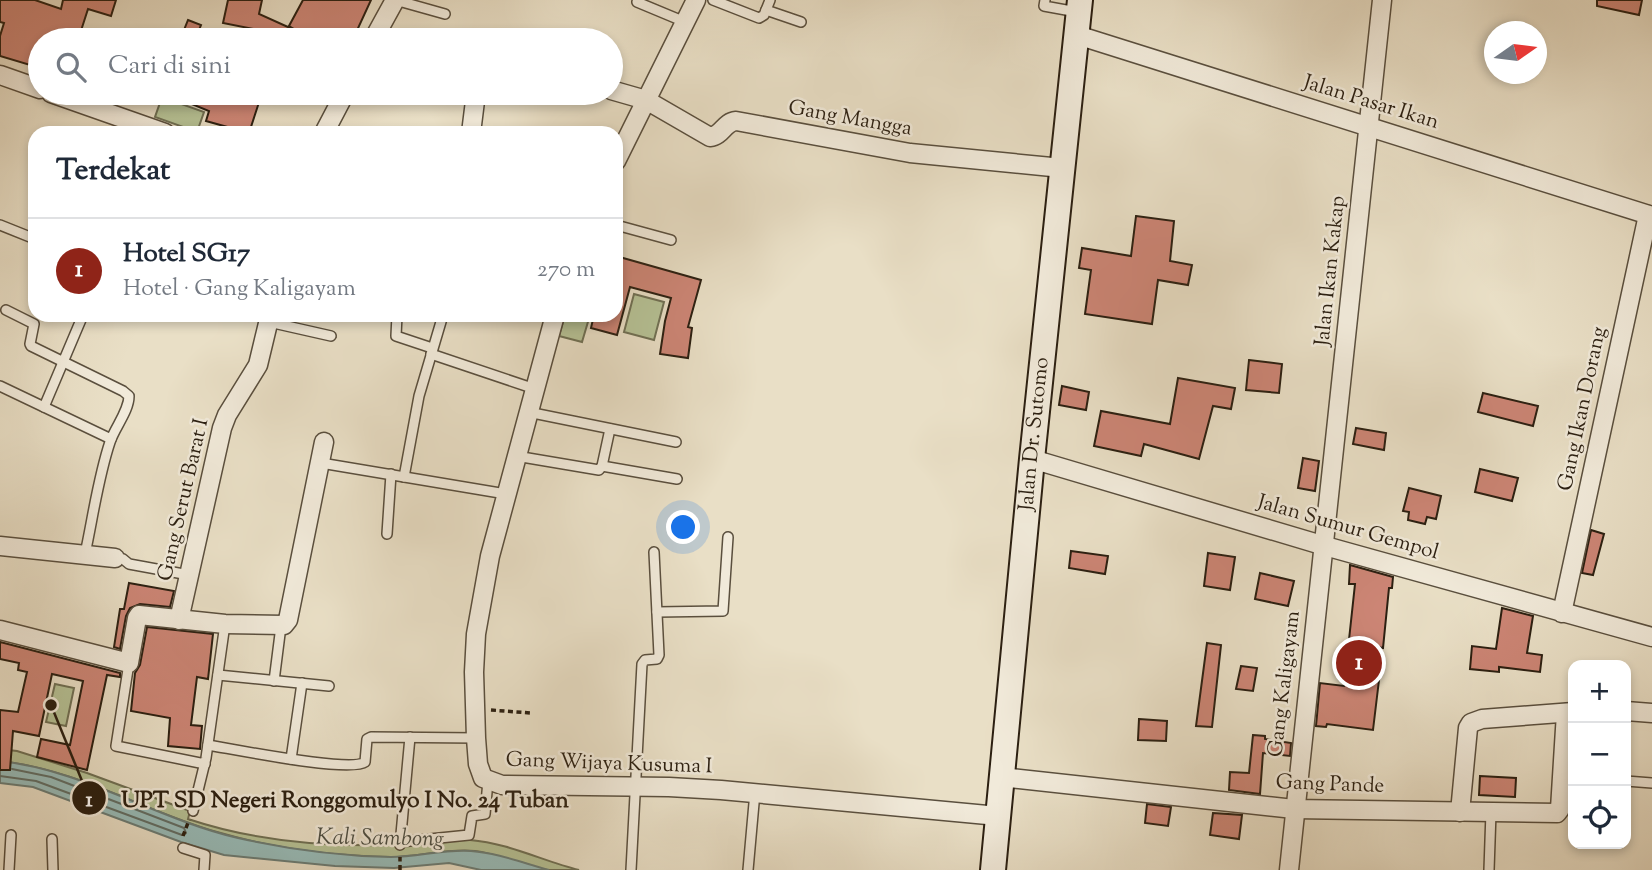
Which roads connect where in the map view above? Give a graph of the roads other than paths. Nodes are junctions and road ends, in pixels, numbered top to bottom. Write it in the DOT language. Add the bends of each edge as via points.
graph roads {
  1 [pos="395,0"];
  2 [pos="696,0"];
  3 [pos="713,0"];
  4 [pos="770,0"];
  5 [pos="1045,0"];
  6 [pos="1382,0"];
  7 [pos="637,2"];
  8 [pos="766,10"];
  9 [pos="445,14"];
  10 [pos="1079,16"];
  11 [pos="685,22"];
  12 [pos="801,22"];
  13 [pos="380,28"];
  14 [pos="0,75"];
  15 [pos="28,85"];
  16 [pos="623,93"];
  17 [pos="646,100"];
  18 [pos="81,105"];
  19 [pos="339,105"];
  20 [pos="474,105"];
  21 [pos="135,126"];
  22 [pos="328,126"];
  23 [pos="472,126"];
  24 [pos="1369,126"];
  25 [pos="623,147"];
  26 [pos="1062,168"];
  27 [pos="1650,215"];
  28 [pos="0,225"];
  29 [pos="623,227"];
  30 [pos="28,236"];
  31 [pos="671,240"];
  32 [pos="6,310"];
  33 [pos="28,321"];
  34 [pos="30,322"];
  35 [pos="80,322"];
  36 [pos="269,322"];
  37 [pos="281,322"];
  38 [pos="397,322"];
  39 [pos="441,322"];
  40 [pos="553,322"];
  41 [pos="331,336"];
  42 [pos="431,351"];
  43 [pos="64,360"];
  44 [pos="0,386"];
  45 [pos="535,389"];
  46 [pos="44,407"];
  47 [pos="528,412"];
  48 [pos="610,429"];
  49 [pos="111,439"];
  50 [pos="324,442"];
  51 [pos="676,442"];
  52 [pos="516,456"];
  53 [pos="1032,459"];
  54 [pos="321,463"];
  55 [pos="602,466"];
  56 [pos="391,474"];
  57 [pos="404,477"];
  58 [pos="677,479"];
  59 [pos="506,494"];
  60 [pos="387,534"];
  61 [pos="728,537"];
  62 [pos="0,545"];
  63 [pos="1325,546"];
  64 [pos="654,552"];
  65 [pos="85,554"];
  66 [pos="115,558"];
  67 [pos="189,575"];
  68 [pos="657,612"];
  69 [pos="1562,613"];
  70 [pos="179,620"];
  71 [pos="225,624"];
  72 [pos="281,626"];
  73 [pos="0,630"];
  74 [pos="1652,637"];
  75 [pos="129,663"];
  76 [pos="218,675"];
  77 [pos="274,681"];
  78 [pos="302,683"];
  79 [pos="330,686"];
  80 [pos="1631,711"];
  81 [pos="1568,713"];
  82 [pos="1652,713"];
  83 [pos="410,737"];
  84 [pos="476,738"];
  85 [pos="208,745"];
  86 [pos="291,759"];
  87 [pos="205,764"];
  88 [pos="1568,776"];
  89 [pos="1001,777"];
  90 [pos="488,781"];
  91 [pos="1631,781"];
  92 [pos="1652,783"];
  93 [pos="636,787"];
  94 [pos="755,792"];
  95 [pos="1294,809"];
  96 [pos="1460,811"];
  97 [pos="1491,812"];
  98 [pos="191,816"];
  99 [pos="998,816"];
  100 [pos="11,835"];
  101 [pos="52,838"];
  102 [pos="182,845"];
  103 [pos="9,870"];
  104 [pos="53,870"];
  105 [pos="205,870"];
  106 [pos="631,870"];
  107 [pos="748,870"];
  108 [pos="993,870"];
  109 [pos="1289,870"];
  110 [pos="1489,870"];
  1 -- 9 [label="lane"];
  1 -- 13 [label="street"];
  2 -- 11 [label="street"];
  3 -- 8 [label="lane" via="759,18"];
  4 -- 8 [label="lane"];
  5 -- 10 [label="lane" via="1044,6"];
  6 -- 24 [label="street, Jalan Ikan Kakap"];
  7 -- 11 [label="lane"];
  8 -- 12 [label="lane"];
  10 -- 24 [label="street, Jalan Pasar Ikan"];
  10 -- 26 [label="main road, Jalan Dr. Sutomo"];
  11 -- 17 [label="street"];
  14 -- 15 [label="street"];
  16 -- 17 [label="street"];
  17 -- 25 [label="street"];
  17 -- 26 [label="street, Gang Mangga" via="710,137 736,121 910,153"];
  18 -- 21 [label="street"];
  19 -- 22 [label="street"];
  20 -- 23 [label="street"];
  24 -- 27 [label="street, Jalan Pasar Ikan"];
  24 -- 63 [label="street, Jalan Ikan Kakap"];
  26 -- 53 [label="main road, Jalan Dr. Sutomo"];
  27 -- 69 [label="street, Gang Ikan Dorang"];
  28 -- 30 [label="lane"];
  29 -- 31 [label="lane"];
  32 -- 33 [label="lane"];
  34 -- 43 [label="lane" via="34,324 31,346"];
  35 -- 43 [label="lane"];
  36 -- 67 [label="street, Gang Serut Barat I" via="258,365 222,428"];
  37 -- 41 [label="lane"];
  38 -- 42 [label="lane" via="396,336"];
  39 -- 42 [label="lane"];
  40 -- 45 [label="street, Gang Wijaya Kusuma I"];
  42 -- 45 [label="lane"];
  42 -- 57 [label="lane"];
  43 -- 46 [label="lane"];
  43 -- 49 [label="lane" via="128,395 129,403"];
  44 -- 46 [label="lane"];
  45 -- 47 [label="street, Gang Wijaya Kusuma I"];
  46 -- 49 [label="lane"];
  47 -- 48 [label="lane"];
  47 -- 52 [label="street, Gang Wijaya Kusuma I"];
  48 -- 51 [label="lane"];
  48 -- 55 [label="lane"];
  49 -- 65 [label="lane"];
  50 -- 54 [label="street"];
  52 -- 55 [label="lane" via="594,470"];
  52 -- 59 [label="street, Gang Wijaya Kusuma I"];
  53 -- 63 [label="street, Jalan Sumur Gempol"];
  53 -- 89 [label="main road, Jalan Dr. Sutomo"];
  54 -- 56 [label="lane"];
  54 -- 72 [label="street" via="288,620"];
  55 -- 58 [label="lane"];
  56 -- 57 [label="lane"];
  56 -- 60 [label="lane"];
  57 -- 59 [label="lane"];
  59 -- 84 [label="street, Gang Wijaya Kusuma I" via="476,634"];
  61 -- 68 [label="lane" via="723,611"];
  62 -- 65 [label="street"];
  63 -- 69 [label="street, Jalan Sumur Gempol"];
  63 -- 95 [label="street, Gang Kaligayam"];
  64 -- 68 [label="lane"];
  65 -- 66 [label="street"];
  66 -- 67 [label="lane"];
  67 -- 70 [label="street, Gang Serut Barat I"];
  68 -- 93 [label="lane" via="659,658 643,661 641,666"];
  69 -- 74 [label="street, Jalan Sumur Gempol"];
  70 -- 71 [label="street"];
  70 -- 75 [label="street" via="138,616"];
  71 -- 72 [label="street"];
  71 -- 76 [label="lane"];
  72 -- 77 [label="lane"];
  73 -- 75 [label="street"];
  75 -- 87 [label="lane" via="116,746"];
  76 -- 77 [label="lane"];
  76 -- 85 [label="lane"];
  77 -- 78 [label="lane"];
  78 -- 79 [label="lane"];
  78 -- 86 [label="lane"];
  80 -- 82 [label="street"];
  81 -- 96 [label="street" via="1471,723"];
  83 -- 84 [label="lane"];
  83 -- 86 [label="lane" via="369,737 365,762 359,766"];
  83 -- 90 [label="lane" via="400,843 469,835 472,816 485,814"];
  84 -- 90 [label="street, Gang Wijaya Kusuma I" via="480,773"];
  85 -- 86 [label="lane"];
  85 -- 87 [label="lane"];
  87 -- 98 [label="lane"];
  88 -- 97 [label="street, Gang Pande" via="1558,813"];
  89 -- 95 [label="street, Gang Pande"];
  89 -- 99 [label="main road, Jalan Dr. Sutomo"];
  90 -- 93 [label="street, Gang Wijaya Kusuma I"];
  91 -- 92 [label="lane"];
  93 -- 94 [label="street, Gang Wijaya Kusuma I"];
  93 -- 106 [label="lane"];
  94 -- 99 [label="street, Gang Wijaya Kusuma I"];
  94 -- 107 [label="lane"];
  95 -- 96 [label="street, Gang Pande"];
  95 -- 109 [label="street, Gang Kaligayam"];
  96 -- 97 [label="street, Gang Pande"];
  97 -- 110 [label="lane"];
  99 -- 108 [label="main road, Jalan Dr. Sutomo"];
  100 -- 103 [label="lane"];
  101 -- 104 [label="lane"];
  102 -- 105 [label="lane" via="205,855"];
}
